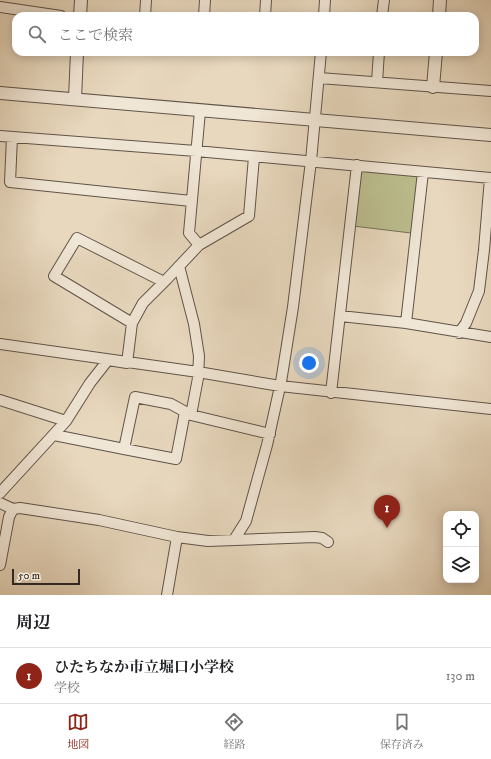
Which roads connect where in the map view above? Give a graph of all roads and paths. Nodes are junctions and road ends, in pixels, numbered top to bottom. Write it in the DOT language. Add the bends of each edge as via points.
graph roads {
  1 [pos="81,0"];
  2 [pos="146,0"];
  3 [pos="205,0"];
  4 [pos="266,0"];
  5 [pos="325,0"];
  6 [pos="384,0"];
  7 [pos="440,0"];
  8 [pos="24,5"];
  9 [pos="0,7"];
  10 [pos="48,12"];
  11 [pos="80,12"];
  12 [pos="145,12"];
  13 [pos="204,12"];
  14 [pos="265,12"];
  15 [pos="324,12"];
  16 [pos="382,12"];
  17 [pos="439,12"];
  18 [pos="77,56"];
  19 [pos="321,56"];
  20 [pos="379,56"];
  21 [pos="436,56"];
  22 [pos="319,78"];
  23 [pos="377,82"];
  24 [pos="433,87"];
  25 [pos="491,91"];
  26 [pos="0,93"];
  27 [pos="75,99"];
  28 [pos="200,111"];
  29 [pos="315,120"];
  30 [pos="491,135"];
  31 [pos="0,136"];
  32 [pos="12,137"];
  33 [pos="196,151"];
  34 [pos="254,157"];
  35 [pos="311,161"];
  36 [pos="356,165"];
  37 [pos="423,172"];
  38 [pos="490,178"];
  39 [pos="191,201"];
  40 [pos="199,245"];
  41 [pos="179,266"];
  42 [pos="164,282"];
  43 [pos="340,316"];
  44 [pos="132,323"];
  45 [pos="406,323"];
  46 [pos="459,333"];
  47 [pos="491,337"];
  48 [pos="0,344"];
  49 [pos="108,360"];
  50 [pos="127,363"];
  51 [pos="198,372"];
  52 [pos="280,386"];
  53 [pos="331,393"];
  54 [pos="0,400"];
  55 [pos="491,409"];
  56 [pos="188,413"];
  57 [pos="66,421"];
  58 [pos="270,434"];
  59 [pos="54,435"];
  60 [pos="124,449"];
  61 [pos="0,493"];
  62 [pos="0,503"];
  63 [pos="13,509"];
  64 [pos="177,537"];
  65 [pos="234,540"];
  66 [pos="328,542"];
  67 [pos="0,565"];
  68 [pos="167,595"];
  1 -- 11 [label="street"];
  2 -- 12 [label="street"];
  3 -- 13 [label="street"];
  4 -- 14 [label="street"];
  5 -- 15 [label="street"];
  6 -- 16 [label="street"];
  7 -- 17 [label="street"];
  8 -- 9 [label="street"];
  8 -- 10 [label="street"];
  18 -- 27 [label="street"];
  19 -- 22 [label="street"];
  20 -- 23 [label="street"];
  21 -- 24 [label="street"];
  22 -- 23 [label="street"];
  22 -- 29 [label="street"];
  23 -- 24 [label="street"];
  24 -- 25 [label="street"];
  26 -- 27 [label="street"];
  27 -- 28 [label="street"];
  28 -- 29 [label="street"];
  28 -- 33 [label="street"];
  29 -- 30 [label="street"];
  29 -- 35 [label="street"];
  31 -- 32 [label="street"];
  32 -- 33 [label="street"];
  32 -- 39 [label="street" via="10,182"];
  33 -- 34 [label="street"];
  33 -- 39 [label="street"];
  34 -- 35 [label="street"];
  34 -- 40 [label="street" via="249,216"];
  35 -- 36 [label="street"];
  35 -- 52 [label="street" via="293,307"];
  36 -- 37 [label="street"];
  36 -- 43 [label="street"];
  37 -- 38 [label="street"];
  37 -- 45 [label="street"];
  38 -- 46 [label="street" via="479,291 466,323"];
  39 -- 40 [label="street" via="189,233"];
  40 -- 41 [label="street"];
  41 -- 42 [label="street"];
  41 -- 51 [label="street" via="194,324 199,356"];
  42 -- 44 [label="street" via="143,302"];
  42 -- 44 [label="street" via="78,238 54,276"];
  43 -- 45 [label="street"];
  43 -- 53 [label="street"];
  44 -- 50 [label="street"];
  45 -- 46 [label="street"];
  46 -- 47 [label="street"];
  48 -- 49 [label="street"];
  49 -- 50 [label="street"];
  49 -- 57 [label="street"];
  50 -- 51 [label="street"];
  51 -- 52 [label="street"];
  51 -- 56 [label="street"];
  52 -- 53 [label="street"];
  52 -- 58 [label="street"];
  53 -- 55 [label="street"];
  54 -- 57 [label="street"];
  56 -- 58 [label="street"];
  56 -- 60 [label="street" via="176,459"];
  56 -- 60 [label="street" via="170,404 135,397"];
  57 -- 59 [label="street"];
  58 -- 65 [label="street" via="246,521"];
  59 -- 60 [label="street"];
  59 -- 61 [label="street"];
  62 -- 63 [label="street"];
  63 -- 64 [label="street" via="99,520"];
  63 -- 67 [label="street" via="8,517"];
  64 -- 65 [label="street" via="208,541"];
  64 -- 68 [label="street"];
  65 -- 66 [label="street" via="315,537"];
}
